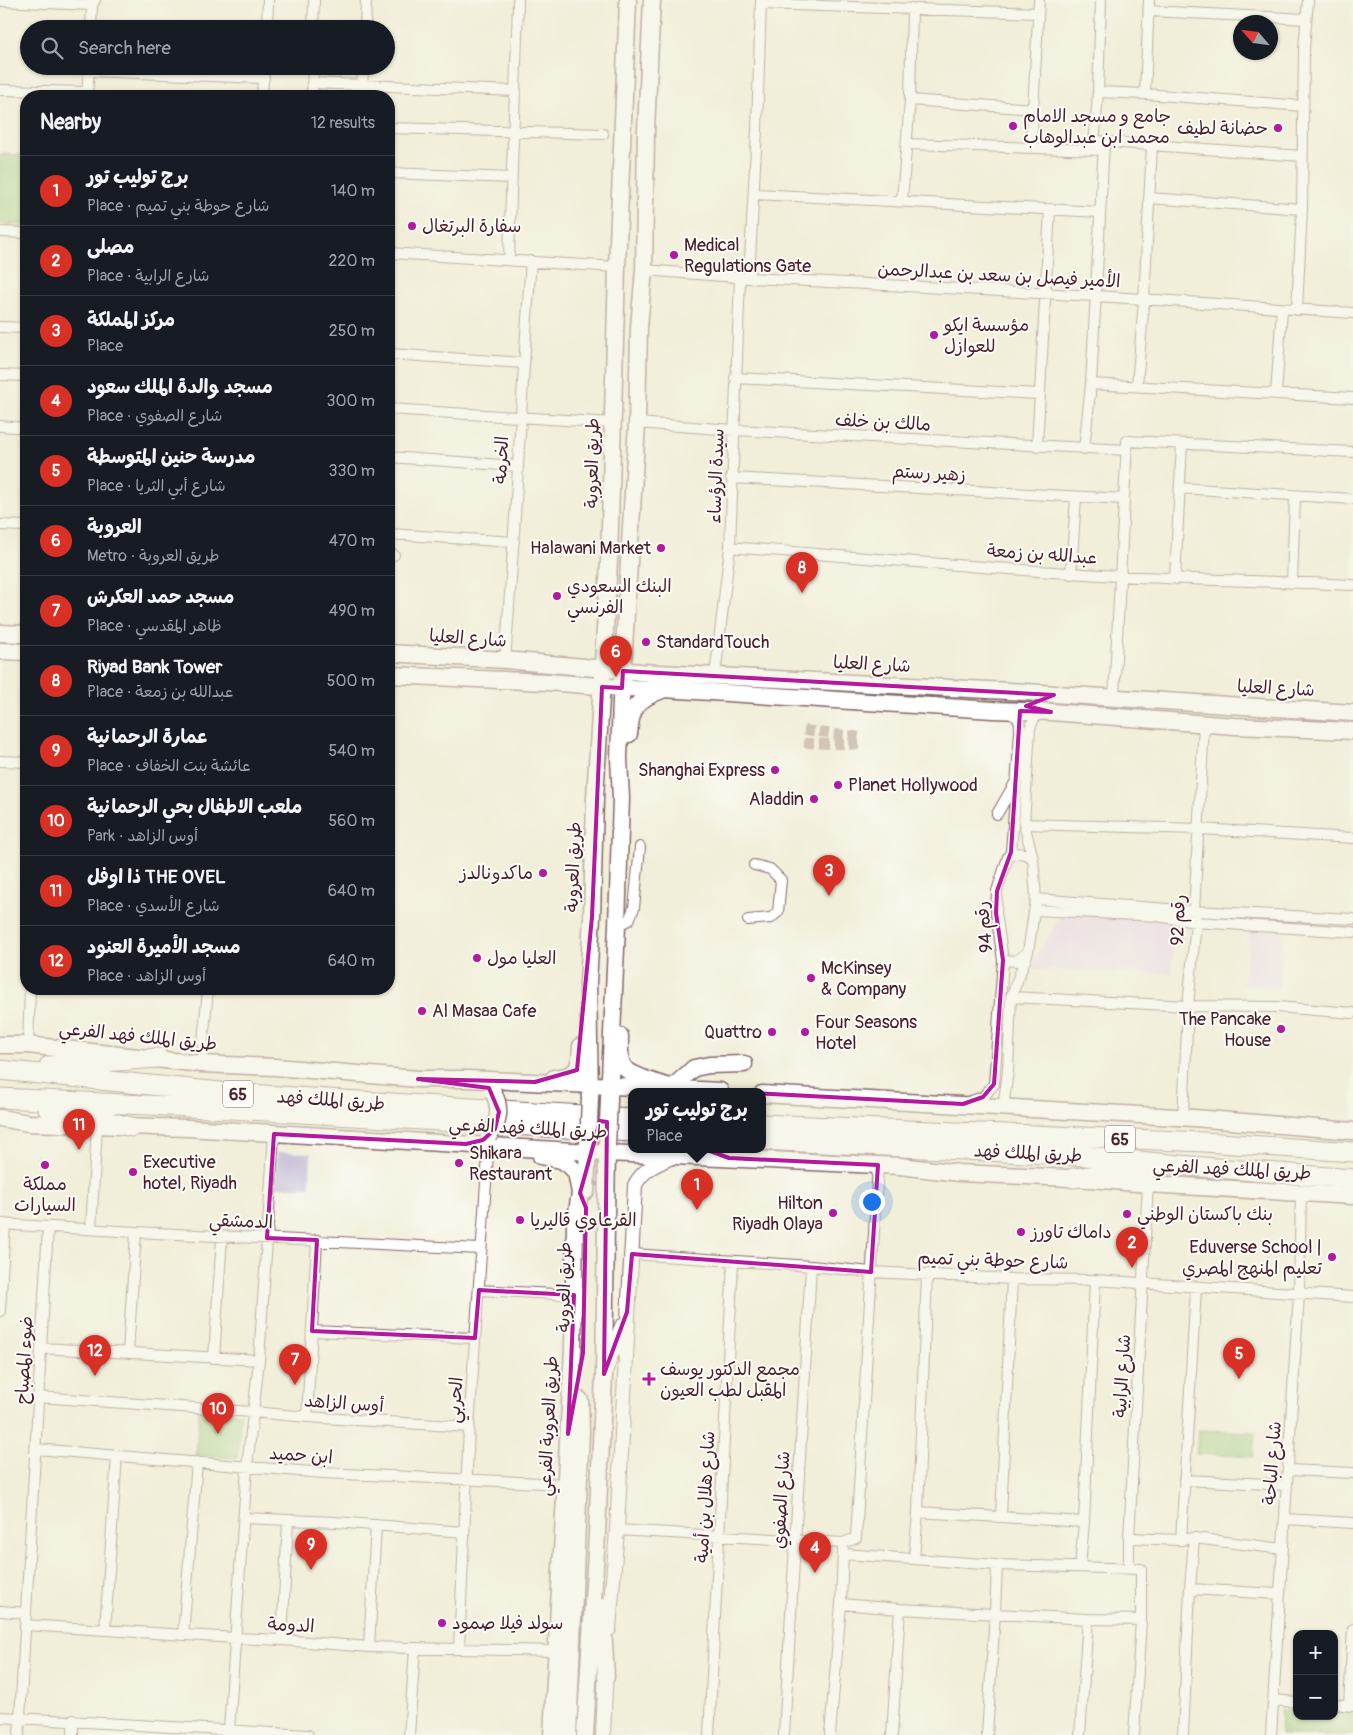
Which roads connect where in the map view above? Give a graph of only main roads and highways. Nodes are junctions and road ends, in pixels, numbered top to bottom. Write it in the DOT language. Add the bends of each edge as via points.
graph roads {
  1 [pos="628,0"];
  2 [pos="652,0"];
  3 [pos="0,633"];
  4 [pos="20,634"];
  5 [pos="0,651"];
  6 [pos="20,652"];
  7 [pos="395,653"];
  8 [pos="603,669"];
  9 [pos="623,671"];
  10 [pos="395,675"];
  11 [pos="602,686"];
  12 [pos="622,688"];
  13 [pos="664,689"];
  14 [pos="1054,695"];
  15 [pos="1051,712"];
  16 [pos="1353,713"];
  17 [pos="1353,731"];
  18 [pos="621,798"];
  19 [pos="588,982"];
  20 [pos="614,984"];
  21 [pos="0,1045"];
  22 [pos="158,1058"];
  23 [pos="744,1064"];
  24 [pos="0,1070"];
  25 [pos="418,1079"];
  26 [pos="535,1082"];
  27 [pos="672,1088"];
  28 [pos="590,1091"];
  29 [pos="628,1091"];
  30 [pos="609,1092"];
  31 [pos="766,1094"];
  32 [pos="0,1099"];
  33 [pos="0,1118"];
  34 [pos="628,1118"];
  35 [pos="766,1124"];
  36 [pos="132,1127"];
  37 [pos="1353,1131"];
  38 [pos="628,1132"];
  39 [pos="1353,1137"];
  40 [pos="766,1140"];
  41 [pos="410,1141"];
  42 [pos="1220,1144"];
  43 [pos="607,1149"];
  44 [pos="628,1151"];
  45 [pos="1353,1152"];
  46 [pos="645,1153"];
  47 [pos="715,1153"];
  48 [pos="588,1154"];
  49 [pos="729,1158"];
  50 [pos="1191,1166"];
  51 [pos="1073,1178"];
  52 [pos="1353,1179"];
  53 [pos="1353,1196"];
  54 [pos="583,1200"];
  55 [pos="580,1389"];
  56 [pos="568,1434"];
  57 [pos="597,1534"];
  58 [pos="606,1677"];
  59 [pos="552,1735"];
  60 [pos="568,1735"];
  61 [pos="585,1735"];
  1 -- 8 [label="main road, طريق العروبة" via="610,562"];
  2 -- 9 [label="main road" via="644,270"];
  3 -- 4 [label="main road"];
  5 -- 6 [label="main road"];
  7 -- 8 [label="main road, شارع العليا"];
  8 -- 9 [label="main road, شارع العليا"];
  8 -- 11 [label="main road, طريق العروبة"];
  9 -- 12 [label="main road"];
  9 -- 14 [label="main road, شارع العليا"];
  10 -- 11 [label="main road"];
  11 -- 12 [label="main road"];
  11 -- 19 [label="main road, طريق العروبة"];
  12 -- 13 [label="main road"];
  12 -- 18 [label="main road"];
  13 -- 15 [label="main road"];
  13 -- 18 [label="main road" via="649,695 632,710 627,774"];
  14 -- 15 [label="main road" via="1038,705"];
  14 -- 16 [label="main road, شارع العليا"];
  15 -- 17 [label="main road"];
  18 -- 20 [label="main road"];
  19 -- 26 [label="main road" via="582,1003 578,1070 567,1076"];
  19 -- 28 [label="main road, طريق العروبة"];
  20 -- 27 [label="main road" via="622,1064 636,1075"];
  20 -- 30 [label="main road"];
  21 -- 22 [label="main road, طريق الملك فهد الفرعي"];
  22 -- 24 [label="highway"];
  22 -- 25 [label="main road, طريق الملك فهد الفرعي" via="201,1064"];
  23 -- 27 [label="main road" via="694,1068"];
  24 -- 34 [label="highway, طريق الملك فهد / 65" via="230,1093"];
  25 -- 26 [label="main road, طريق الملك فهد الفرعي"];
  25 -- 41 [label="main road, bridge" via="489,1088 494,1092 499,1112 495,1128 475,1143"];
  26 -- 28 [label="main road, طريق الملك فهد الفرعي"];
  28 -- 30 [label="main road, طريق الملك فهد الفرعي"];
  28 -- 48 [label="main road, طريق العروبة, bridge"];
  29 -- 30 [label="main road, طريق الملك فهد الفرعي"];
  30 -- 43 [label="main road, bridge"];
  31 -- 37 [label="main road" via="963,1104"];
  32 -- 36 [label="highway"];
  32 -- 38 [label="highway, طريق الملك فهد / 65"];
  33 -- 36 [label="main road, طريق الملك فهد الفرعي" via="28,1123"];
  35 -- 42 [label="highway, طريق الملك فهد / 65"];
  36 -- 41 [label="main road, طريق الملك فهد الفرعي"];
  39 -- 42 [label="highway" via="1233,1136"];
  40 -- 50 [label="highway, طريق الملك فهد / 65" via="1085,1156"];
  41 -- 48 [label="main road, طريق الملك فهد الفرعي"];
  41 -- 54 [label="main road, طريق العروبة الفرعي" via="445,1149 560,1160 576,1172"];
  42 -- 45 [label="highway, طريق الملك فهد / 65"];
  43 -- 44 [label="main road, طريق الملك فهد الفرعي"];
  43 -- 48 [label="main road, طريق الملك فهد الفرعي"];
  43 -- 57 [label="main road" via="604,1374"];
  46 -- 49 [label="main road, طريق الملك فهد الفرعي"];
  47 -- 49 [label="main road"];
  48 -- 54 [label="main road, طريق العروبة"];
  49 -- 51 [label="main road, طريق الملك فهد الفرعي"];
  50 -- 51 [label="highway"];
  50 -- 52 [label="highway, طريق الملك فهد / 65"];
  51 -- 53 [label="main road, طريق الملك فهد الفرعي"];
  54 -- 55 [label="main road, طريق العروبة"];
  54 -- 56 [label="main road, طريق العروبة الفرعي" via="575,1224"];
  55 -- 56 [label="main road"];
  55 -- 60 [label="main road, طريق العروبة"];
  56 -- 59 [label="main road, طريق العروبة الفرعي"];
  57 -- 58 [label="main road"];
  57 -- 61 [label="main road"];
}
